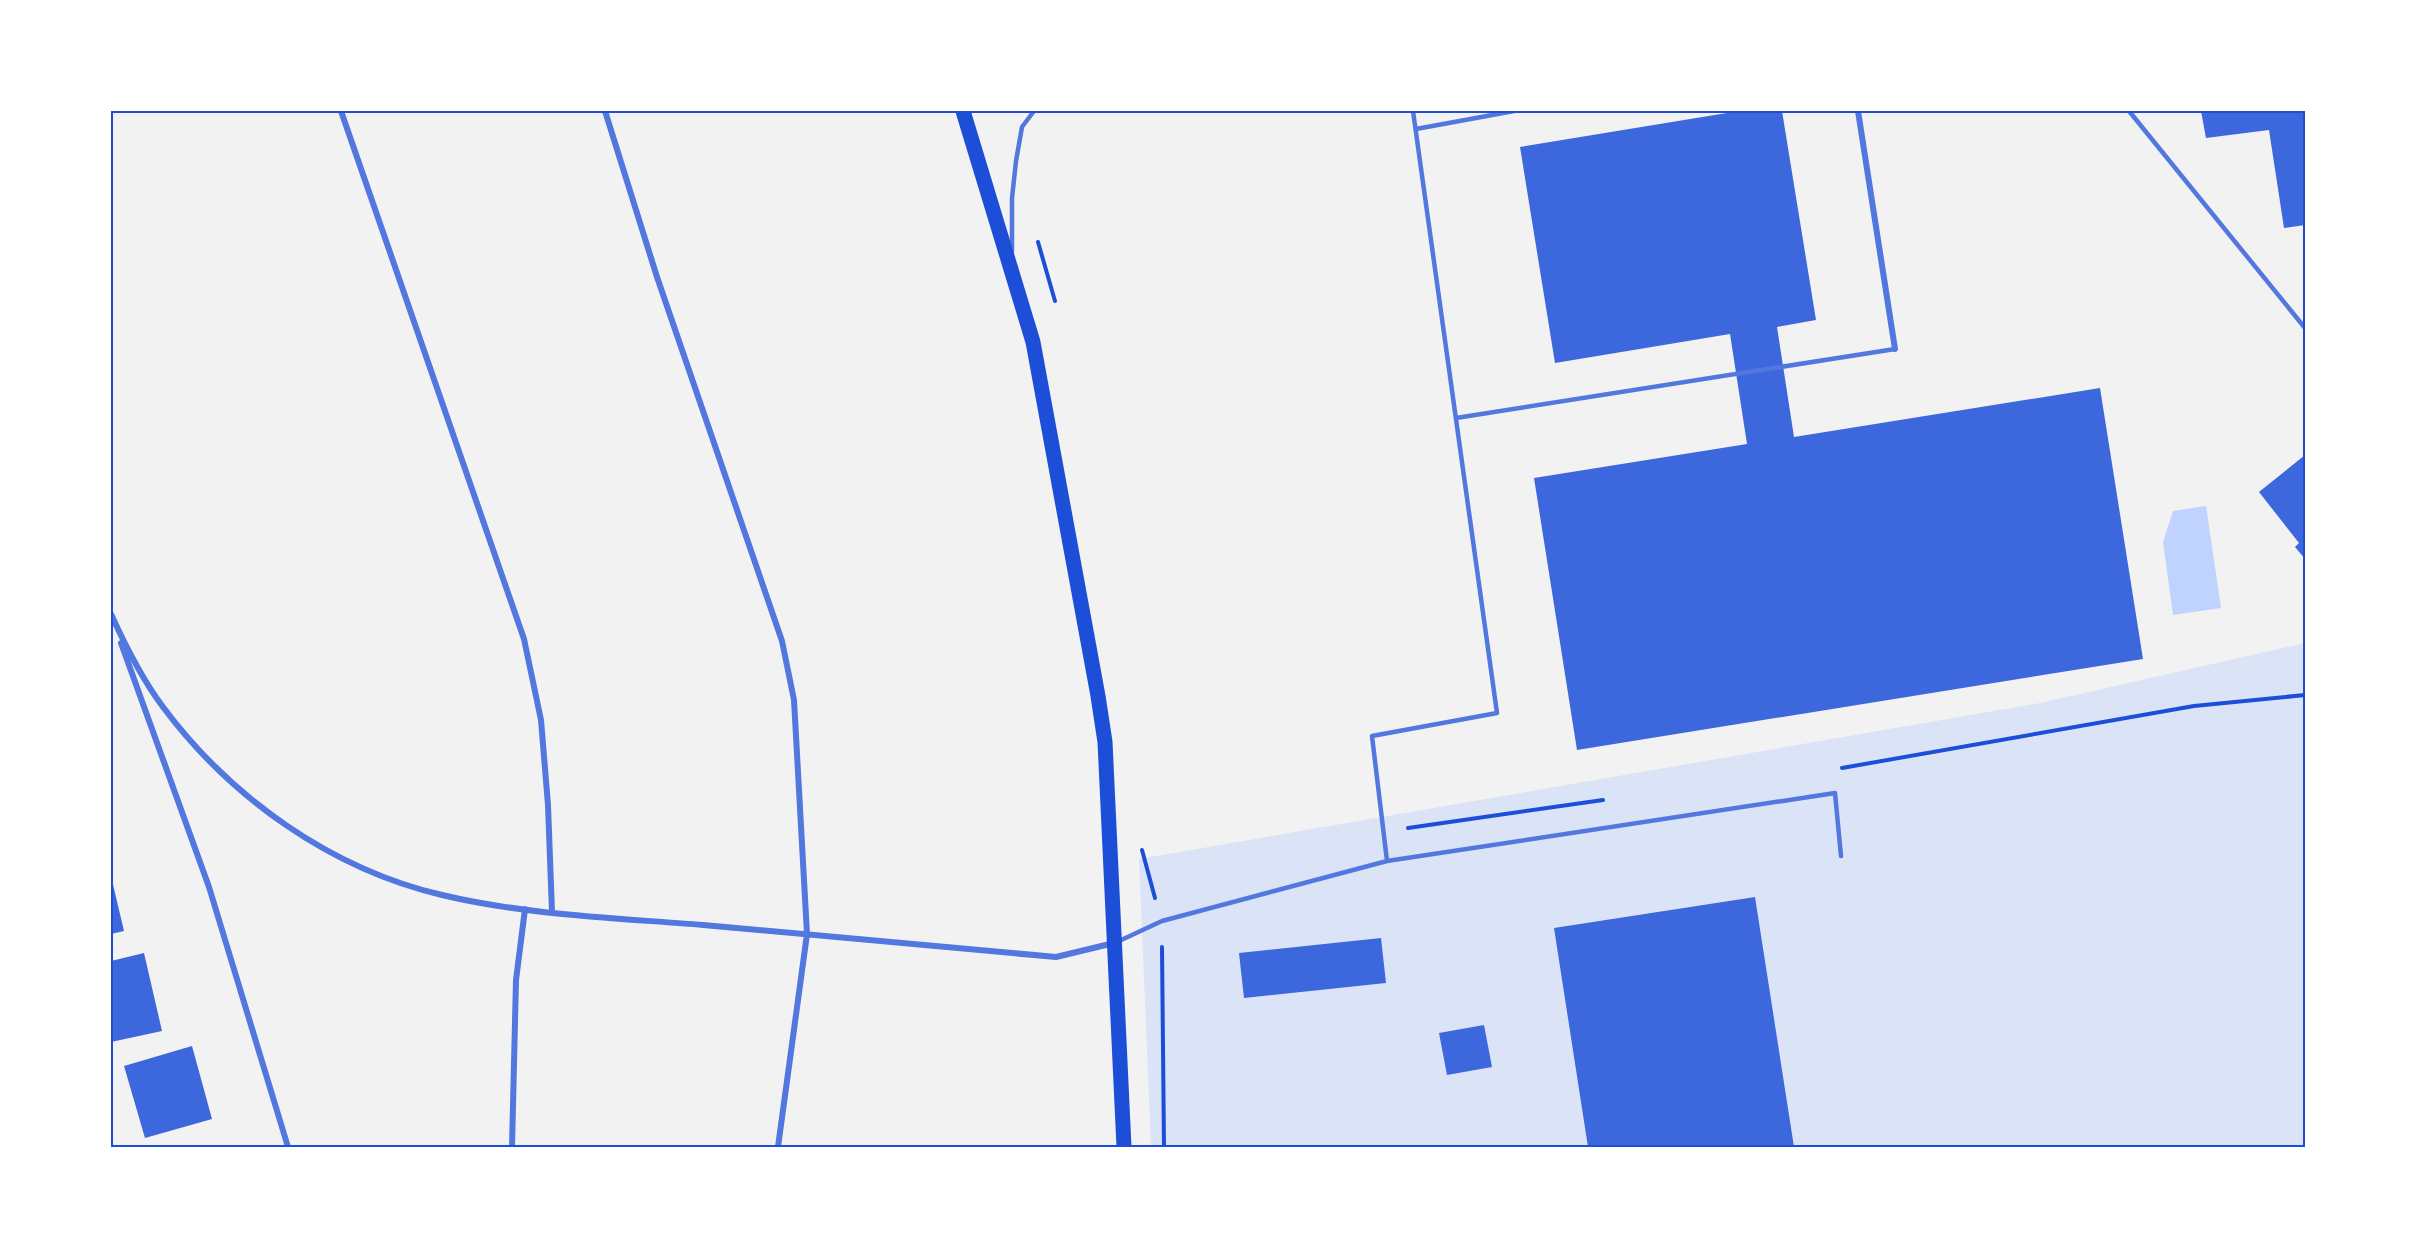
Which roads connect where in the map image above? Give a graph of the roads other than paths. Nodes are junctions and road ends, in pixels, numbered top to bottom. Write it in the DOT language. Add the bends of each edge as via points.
graph roads {
  1 [pos="341,111"];
  2 [pos="604,111"];
  3 [pos="963,111"];
  4 [pos="1034,111"];
  5 [pos="1413,111"];
  6 [pos="1514,111"];
  7 [pos="1858,111"];
  8 [pos="2130,111"];
  9 [pos="1416,129"];
  10 [pos="1012,273"];
  11 [pos="2305,328"];
  12 [pos="1895,349"];
  13 [pos="1456,418"];
  14 [pos="111,614"];
  15 [pos="1841,856"];
  16 [pos="1387,861"];
  17 [pos="525,909"];
  18 [pos="552,912"];
  19 [pos="807,934"];
  20 [pos="1115,943"];
  21 [pos="288,1147"];
  22 [pos="512,1147"];
  23 [pos="778,1147"];
  24 [pos="1124,1147"];
  1 -- 18 [label="street" via="524,639 541,720"];
  2 -- 19 [label="street" via="782,641 794,700"];
  3 -- 10 [label="main road"];
  4 -- 10 [label="lane" via="1022,127 1016,161"];
  5 -- 9 [label="lane"];
  6 -- 9 [label="lane"];
  7 -- 12 [label="street"];
  8 -- 11 [label="lane"];
  9 -- 13 [label="lane"];
  10 -- 20 [label="main road" via="1035,353 1098,696 1105,742"];
  12 -- 13 [label="lane"];
  13 -- 16 [label="lane" via="1497,713 1372,736"];
  14 -- 17 [label="street" via="162,706 205,758 254,803 310,841 378,875 442,895"];
  14 -- 21 [label="street" via="209,887"];
  15 -- 16 [label="lane" via="1835,793"];
  16 -- 20 [label="lane" via="1162,921"];
  17 -- 18 [label="street"];
  17 -- 22 [label="street" via="516,980"];
  18 -- 19 [label="street"];
  19 -- 20 [label="street" via="1056,957"];
  19 -- 23 [label="street"];
  20 -- 24 [label="main road"];
}
